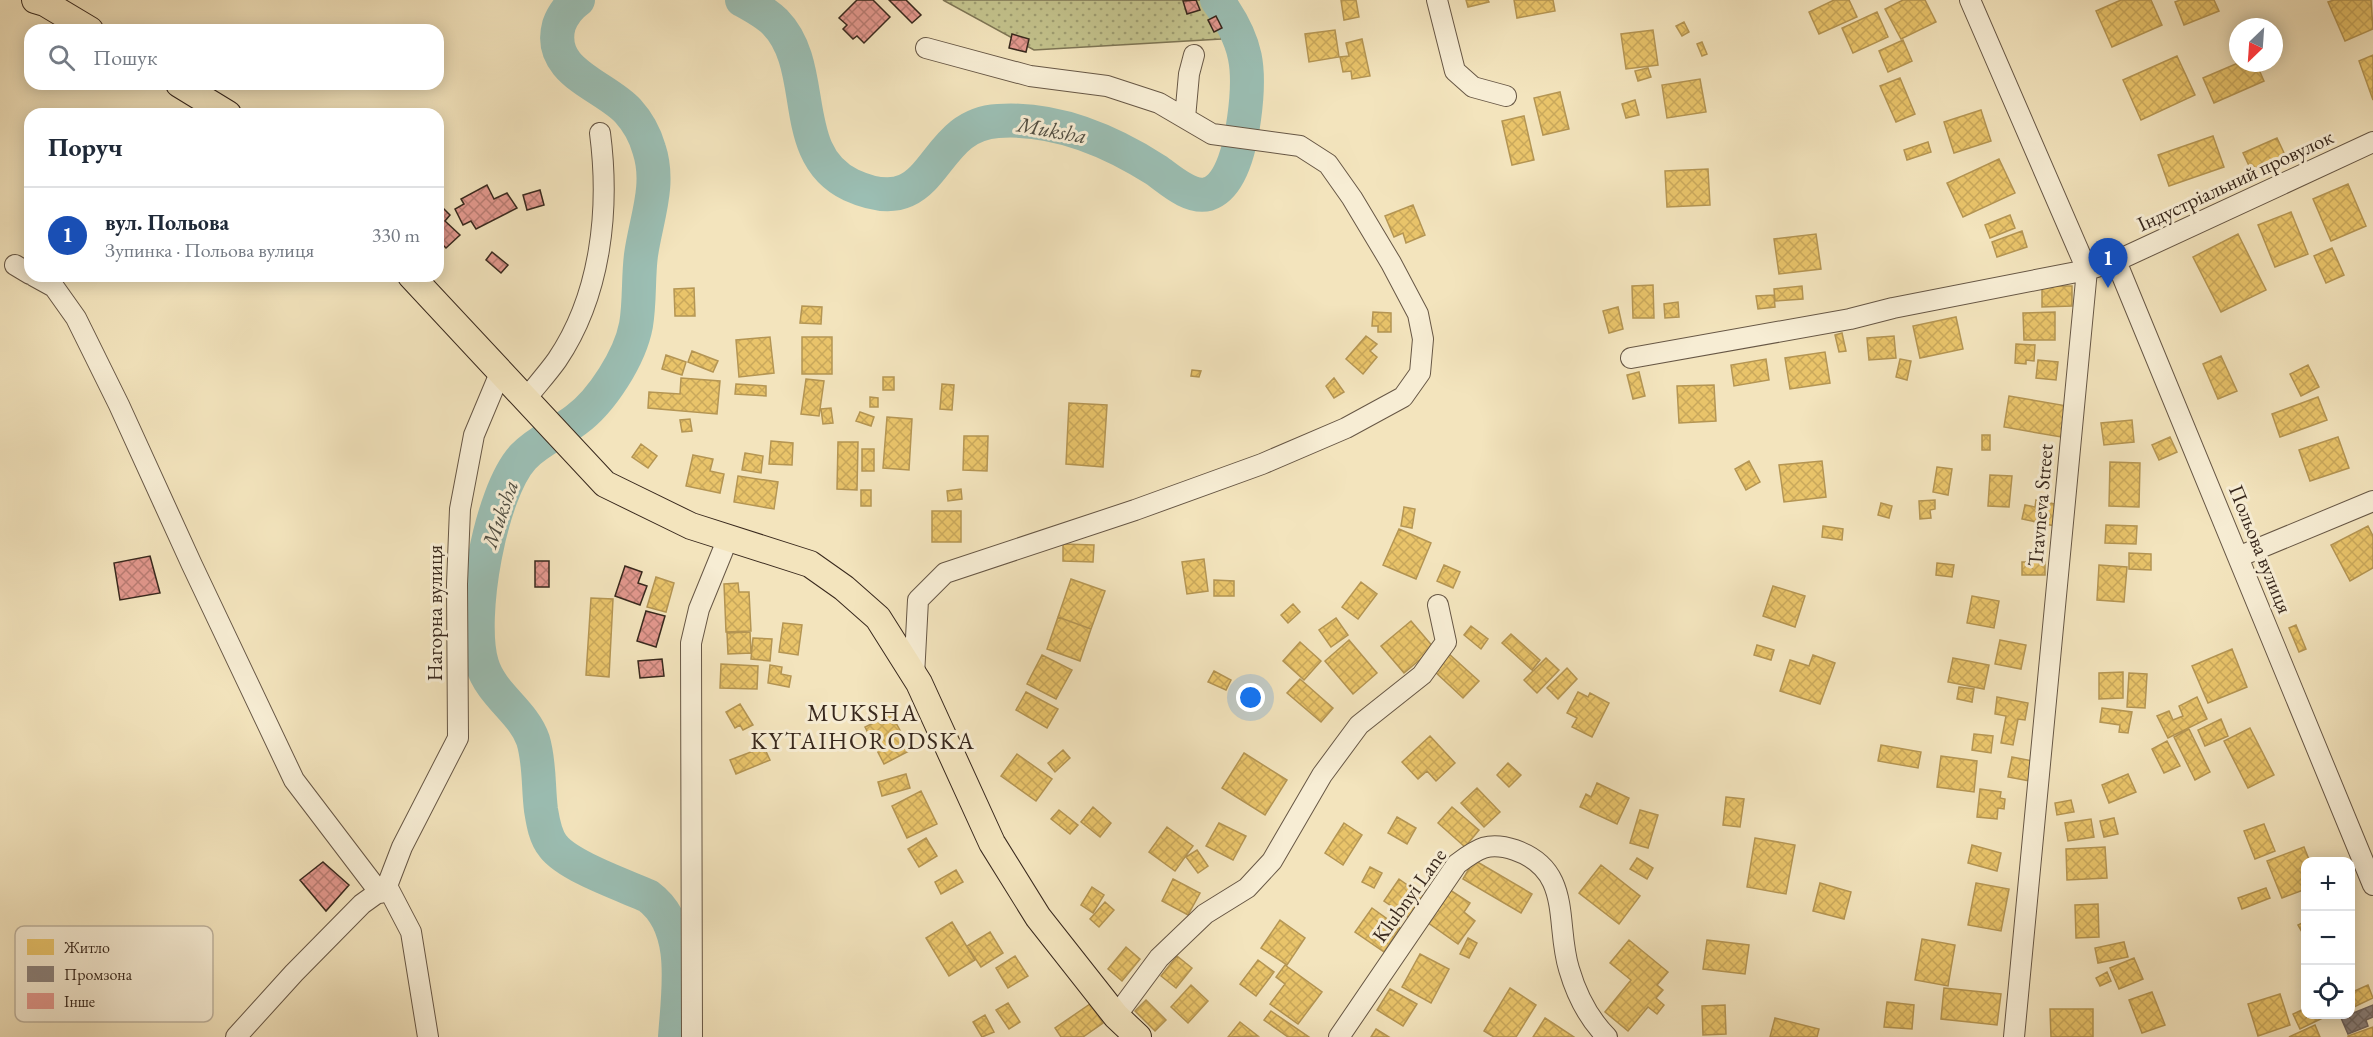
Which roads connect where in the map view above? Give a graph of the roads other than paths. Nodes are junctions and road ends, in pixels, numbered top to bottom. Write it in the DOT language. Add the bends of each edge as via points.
graph roads {
  1 [pos="35,0"];
  2 [pos="1437,0"];
  3 [pos="1970,0"];
  4 [pos="80,24"];
  5 [pos="926,48"];
  6 [pos="1194,55"];
  7 [pos="189,90"];
  8 [pos="1506,96"];
  9 [pos="218,108"];
  10 [pos="1185,118"];
  11 [pos="600,134"];
  12 [pos="2373,142"];
  13 [pos="2116,261"];
  14 [pos="2086,270"];
  15 [pos="45,282"];
  16 [pos="418,282"];
  17 [pos="1631,358"];
  18 [pos="500,374"];
  19 [pos="529,404"];
  20 [pos="2373,501"];
  21 [pos="728,538"];
  22 [pos="2238,557"];
  23 [pos="1438,605"];
  24 [pos="914,676"];
  25 [pos="2373,885"];
  26 [pos="384,889"];
  27 [pos="1116,1016"];
  28 [pos="236,1037"];
  29 [pos="428,1037"];
  30 [pos="692,1037"];
  31 [pos="1138,1037"];
  32 [pos="1339,1037"];
  33 [pos="1606,1037"];
  34 [pos="2014,1037"];
  1 -- 4 [label="main road"];
  2 -- 8 [label="street" via="1455,72 1473,87"];
  3 -- 14 [label="street, Travneva Street"];
  5 -- 10 [label="street" via="1030,76 1107,86 1159,103"];
  6 -- 10 [label="street"];
  7 -- 9 [label="main road"];
  10 -- 24 [label="street" via="1212,134 1300,146 1328,164 1391,262 1418,314 1423,339 1420,373 1403,397 1346,428 1262,464 945,573 918,600"];
  11 -- 19 [label="street" via="605,171 596,266 579,321"];
  12 -- 13 [label="street, Індустріальний провулок"];
  13 -- 14 [label="street"];
  13 -- 22 [label="street, Польова вулиця"];
  14 -- 17 [label="street" via="1850,319"];
  14 -- 34 [label="street, Travneva Street"];
  15 -- 26 [label="street" via="54,287 76,318 294,780"];
  16 -- 18 [label="main road"];
  18 -- 19 [label="main road"];
  18 -- 26 [label="street, Нагорна вулиця" via="474,435 460,509 458,738"];
  19 -- 21 [label="main road" via="605,484 691,526"];
  20 -- 22 [label="street"];
  21 -- 24 [label="main road" via="810,564 844,588 878,618"];
  21 -- 30 [label="street" via="699,609 691,643"];
  22 -- 25 [label="street, Польова вулиця"];
  23 -- 27 [label="street" via="1446,642 1422,675 1359,725 1322,775 1272,861 1247,888 1205,914 1159,958"];
  24 -- 27 [label="main road" via="992,843 1038,917"];
  26 -- 28 [label="street" via="362,904"];
  26 -- 29 [label="street" via="411,932"];
  27 -- 31 [label="main road"];
  32 -- 33 [label="street, Klubnyi Lane" via="1457,864 1475,850 1497,844 1519,851 1541,865 1551,878 1561,903 1568,968 1582,1000"];
}
